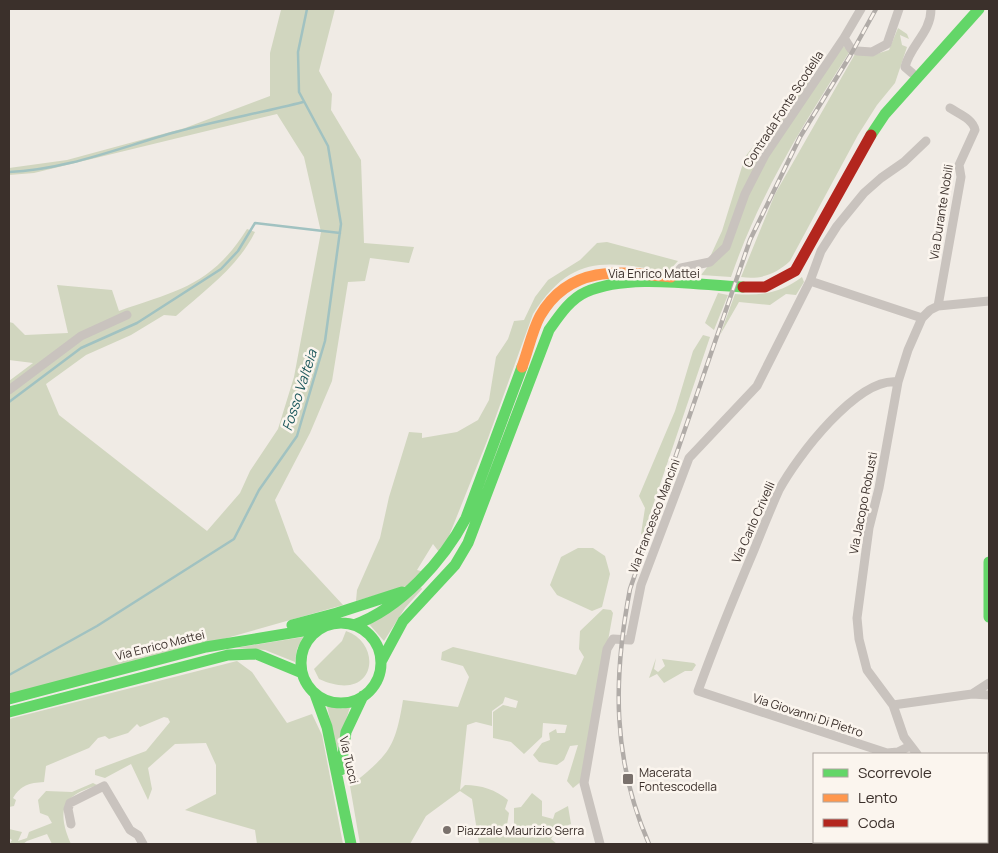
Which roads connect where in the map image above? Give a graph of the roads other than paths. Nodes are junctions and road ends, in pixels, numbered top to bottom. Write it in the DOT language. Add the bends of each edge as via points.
graph roads {
  1 [pos="861,9"];
  2 [pos="899,9"];
  3 [pos="931,9"];
  4 [pos="969,9"];
  5 [pos="979,9"];
  6 [pos="844,38"];
  7 [pos="912,73"];
  8 [pos="950,108"];
  9 [pos="926,141"];
  10 [pos="673,277"];
  11 [pos="810,281"];
  12 [pos="989,301"];
  13 [pos="938,306"];
  14 [pos="127,315"];
  15 [pos="922,318"];
  16 [pos="898,382"];
  17 [pos="9,390"];
  18 [pos="989,562"];
  19 [pos="411,588"];
  20 [pos="989,617"];
  21 [pos="336,618"];
  22 [pos="351,624"];
  23 [pos="321,628"];
  24 [pos="206,646"];
  25 [pos="382,660"];
  26 [pos="302,673"];
  27 [pos="989,683"];
  28 [pos="698,691"];
  29 [pos="316,694"];
  30 [pos="972,694"];
  31 [pos="989,695"];
  32 [pos="364,696"];
  33 [pos="9,699"];
  34 [pos="893,705"];
  35 [pos="9,712"];
  36 [pos="910,746"];
  37 [pos="916,753"];
  38 [pos="342,793"];
  39 [pos="71,824"];
  40 [pos="143,844"];
  41 [pos="351,844"];
  42 [pos="600,844"];
  1 -- 6 [label="street, Contrada Fonte Scodella"];
  2 -- 6 [label="street" via="887,44 872,52 854,50"];
  3 -- 7 [label="street" via="926,30 907,56 905,67"];
  4 -- 7 [label="main road, Via Enrico Mattei"];
  5 -- 25 [label="main road, Via Enrico Mattei" via="885,114 826,212 800,264 787,277 765,287 611,285 587,291 563,310 549,330 468,543 454,565 403,621"];
  6 -- 10 [label="street, Contrada Fonte Scodella" via="765,154 745,194 726,247 710,262 681,268"];
  7 -- 10 [label="main road, Via Enrico Mattei" via="886,103 862,139 800,252 783,272 755,283"];
  8 -- 13 [label="street, Via Durante Nobili" via="974,125 975,130 959,165 961,177"];
  9 -- 11 [label="street, Via Francesco Mancini" via="864,193 821,251"];
  10 -- 19 [label="main road, Via Enrico Mattei" via="605,271 578,280 554,297 540,317 466,518 454,542 428,575"];
  11 -- 15 [label="street"];
  11 -- 42 [label="street, Via Francesco Mancini" via="758,386 689,458 641,585 630,640 613,639 607,649 584,783"];
  12 -- 13 [label="street"];
  13 -- 15 [label="street, Via Jacopo Robusti"];
  14 -- 17 [label="street" via="80,336"];
  15 -- 16 [label="street, Via Jacopo Robusti"];
  16 -- 28 [label="street, Via Carlo Crivelli" via="874,386 836,415 780,489"];
  16 -- 34 [label="street, Via Jacopo Robusti" via="869,528 856,618 867,670"];
  18 -- 20 [label="main road"];
  19 -- 21 [label="main road" via="354,608"];
  19 -- 22 [label="main road, Via Enrico Mattei" via="365,621"];
  21 -- 22 [label="main road"];
  21 -- 23 [label="main road"];
  21 -- 24 [label="main road"];
  22 -- 25 [label="main road" via="373,637"];
  23 -- 24 [label="main road, Via Enrico Mattei"];
  23 -- 26 [label="main road" via="305,646 301,658"];
  24 -- 33 [label="main road, Via Enrico Mattei"];
  25 -- 32 [label="main road" via="376,684"];
  26 -- 29 [label="main road"];
  26 -- 35 [label="main road, Via Enrico Mattei" via="256,654 228,654"];
  27 -- 30 [label="street"];
  28 -- 36 [label="street, Via Giovanni Di Pietro" via="887,753"];
  29 -- 32 [label="main road" via="338,703"];
  29 -- 38 [label="main road, Via Tucci"];
  30 -- 31 [label="street"];
  30 -- 34 [label="street"];
  32 -- 38 [label="main road, Via Tucci" via="352,716 344,740"];
  34 -- 36 [label="street, Via Jacopo Robusti"];
  36 -- 37 [label="street, Via Jacopo Robusti"];
  38 -- 41 [label="main road"];
  39 -- 40 [label="street" via="70,803 104,786 130,830 138,834"];
}
